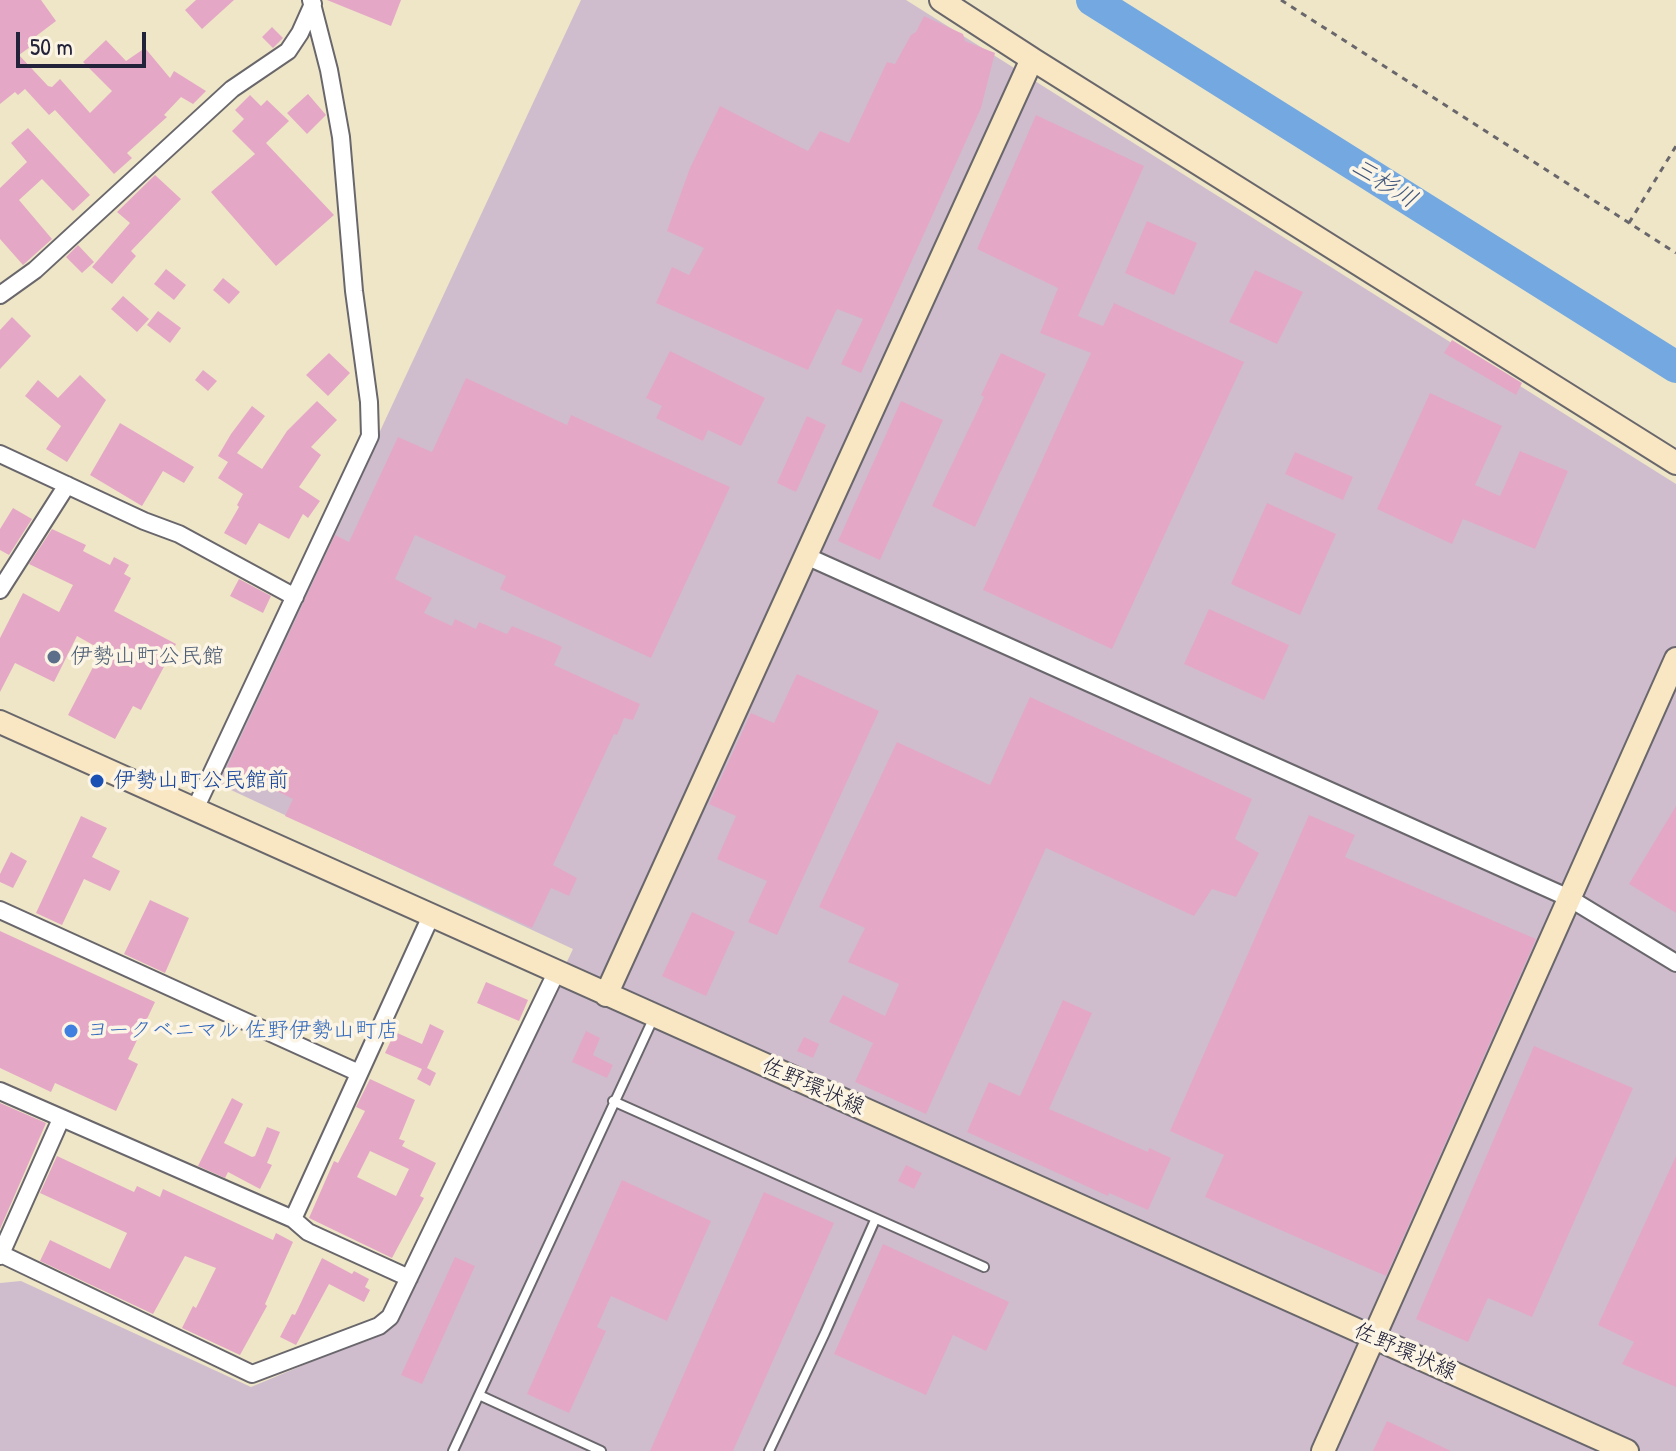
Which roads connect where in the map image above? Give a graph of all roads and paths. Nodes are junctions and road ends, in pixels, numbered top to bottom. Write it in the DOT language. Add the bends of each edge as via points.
graph roads {
  1 [pos="941,0"];
  2 [pos="1281,0"];
  3 [pos="312,2"];
  4 [pos="1032,59"];
  5 [pos="1676,146"];
  6 [pos="1629,223"];
  7 [pos="1676,253"];
  8 [pos="0,295"];
  9 [pos="0,454"];
  10 [pos="1676,463"];
  11 [pos="67,485"];
  12 [pos="806,556"];
  13 [pos="0,590"];
  14 [pos="295,597"];
  15 [pos="1676,659"];
  16 [pos="0,722"];
  17 [pos="195,809"];
  18 [pos="1569,898"];
  19 [pos="0,910"];
  20 [pos="431,916"];
  21 [pos="1676,963"];
  22 [pos="556,973"];
  23 [pos="606,995"];
  24 [pos="654,1016"];
  25 [pos="359,1073"];
  26 [pos="0,1091"];
  27 [pos="613,1101"];
  28 [pos="61,1119"];
  29 [pos="293,1219"];
  30 [pos="875,1220"];
  31 [pos="0,1255"];
  32 [pos="984,1267"];
  33 [pos="409,1278"];
  34 [pos="1374,1338"];
  35 [pos="479,1395"];
  36 [pos="453,1451"];
  37 [pos="601,1451"];
  38 [pos="769,1451"];
  39 [pos="1323,1451"];
  40 [pos="1627,1451"];
  1 -- 4 [label="street"];
  2 -- 6 [label="path"];
  3 -- 8 [label="street" via="288,51 232,89 35,270"];
  3 -- 14 [label="street" via="341,137 370,436"];
  4 -- 10 [label="street"];
  4 -- 12 [label="street"];
  5 -- 6 [label="path"];
  6 -- 7 [label="path"];
  9 -- 11 [label="street"];
  11 -- 13 [label="street"];
  11 -- 14 [label="street" via="179,534"];
  12 -- 18 [label="street"];
  12 -- 23 [label="street"];
  14 -- 17 [label="street"];
  15 -- 18 [label="street"];
  16 -- 17 [label="street, 佐野環状線"];
  17 -- 20 [label="street, 佐野環状線"];
  18 -- 21 [label="street"];
  18 -- 34 [label="street"];
  19 -- 25 [label="street"];
  20 -- 22 [label="street, 佐野環状線"];
  20 -- 25 [label="street"];
  22 -- 23 [label="street, 佐野環状線"];
  22 -- 33 [label="street"];
  23 -- 24 [label="street, 佐野環状線"];
  24 -- 27 [label="lane"];
  24 -- 34 [label="street, 佐野環状線"];
  25 -- 29 [label="street"];
  26 -- 28 [label="street"];
  27 -- 30 [label="lane"];
  27 -- 35 [label="lane"];
  28 -- 29 [label="street"];
  28 -- 31 [label="street"];
  29 -- 33 [label="street" via="308,1232"];
  30 -- 32 [label="lane"];
  30 -- 38 [label="lane"];
  31 -- 33 [label="street" via="252,1374 379,1326 390,1317"];
  34 -- 39 [label="street"];
  34 -- 40 [label="street, 佐野環状線"];
  35 -- 36 [label="lane"];
  35 -- 37 [label="lane"];
}
